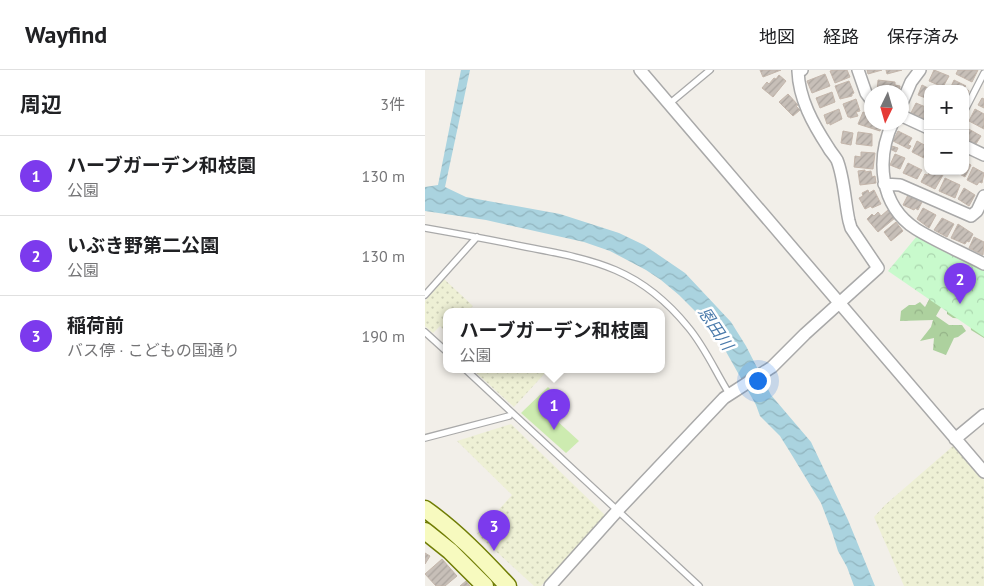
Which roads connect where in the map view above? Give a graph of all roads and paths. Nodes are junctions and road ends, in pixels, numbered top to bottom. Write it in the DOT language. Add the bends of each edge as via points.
graph roads {
  1 [pos="640,70"];
  2 [pos="710,70"];
  3 [pos="802,70"];
  4 [pos="858,70"];
  5 [pos="920,70"];
  6 [pos="984,72"];
  7 [pos="864,85"];
  8 [pos="909,86"];
  9 [pos="969,102"];
  10 [pos="669,104"];
  11 [pos="909,120"];
  12 [pos="924,126"];
  13 [pos="889,130"];
  14 [pos="969,148"];
  15 [pos="984,155"];
  16 [pos="884,184"];
  17 [pos="984,196"];
  18 [pos="425,228"];
  19 [pos="477,238"];
  20 [pos="984,264"];
  21 [pos="425,295"];
  22 [pos="839,304"];
  23 [pos="425,332"];
  24 [pos="443,348"];
  25 [pos="469,373"];
  26 [pos="731,394"];
  27 [pos="984,415"];
  28 [pos="509,416"];
  29 [pos="425,438"];
  30 [pos="955,439"];
  31 [pos="984,472"];
  32 [pos="425,509"];
  33 [pos="617,510"];
  34 [pos="425,531"];
  35 [pos="485,586"];
  36 [pos="508,586"];
  37 [pos="549,586"];
  38 [pos="699,586"];
  1 -- 10 [label="street"];
  2 -- 10 [label="lane"];
  3 -- 22 [label="street" via="798,71 798,80 804,102 836,159 851,228 882,264"];
  4 -- 7 [label="street"];
  5 -- 8 [label="street"];
  6 -- 9 [label="lane"];
  10 -- 22 [label="street"];
  11 -- 12 [label="street"];
  13 -- 16 [label="street" via="883,149"];
  14 -- 15 [label="street"];
  16 -- 17 [label="street" via="900,185 971,216"];
  16 -- 20 [label="street" via="893,205 914,228"];
  18 -- 19 [label="lane"];
  19 -- 21 [label="lane"];
  19 -- 26 [label="lane" via="595,261 635,280 690,328"];
  22 -- 26 [label="street" via="772,367"];
  22 -- 30 [label="street"];
  23 -- 24 [label="lane"];
  25 -- 33 [label="lane"];
  26 -- 33 [label="street"];
  27 -- 30 [label="street"];
  28 -- 29 [label="lane"];
  30 -- 31 [label="street"];
  32 -- 36 [label="main road" via="474,550"];
  33 -- 37 [label="street"];
  33 -- 38 [label="lane"];
  34 -- 35 [label="main road"];
}
